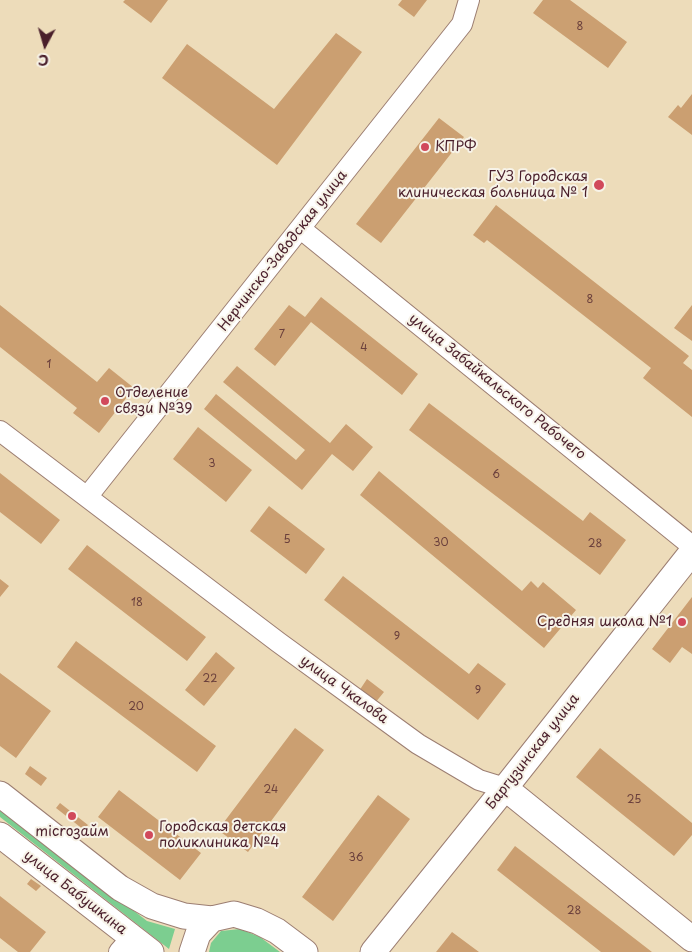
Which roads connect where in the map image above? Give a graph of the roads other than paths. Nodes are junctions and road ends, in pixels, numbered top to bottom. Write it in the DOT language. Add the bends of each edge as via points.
graph roads {
  1 [pos="469,0"];
  2 [pos="300,230"];
  3 [pos="0,431"];
  4 [pos="87,497"];
  5 [pos="692,546"];
  6 [pos="692,552"];
  7 [pos="505,788"];
  8 [pos="0,794"];
  9 [pos="0,835"];
  10 [pos="212,919"];
  11 [pos="692,939"];
  12 [pos="134,947"];
  13 [pos="192,952"];
  14 [pos="305,952"];
  15 [pos="373,952"];
  1 -- 2 [label="street, Нерчинско-Заводская улица" via="462,24"];
  2 -- 4 [label="street, Нерчинско-Заводская улица"];
  2 -- 5 [label="street, улица Забайкальского Рабочего"];
  3 -- 4 [label="street, улица Чкалова"];
  4 -- 7 [label="street, улица Чкалова" via="418,744 479,780"];
  6 -- 7 [label="main road, Баргузинская улица"];
  7 -- 11 [label="main road, улица Чкалова"];
  7 -- 15 [label="main road, Баргузинская улица"];
  8 -- 10 [label="main road" via="120,888 152,906 184,916"];
  9 -- 12 [label="main road, улица Бабушкина"];
  10 -- 13 [label="main road" via="198,934"];
  10 -- 14 [label="main road" via="234,914 257,921"];
}
